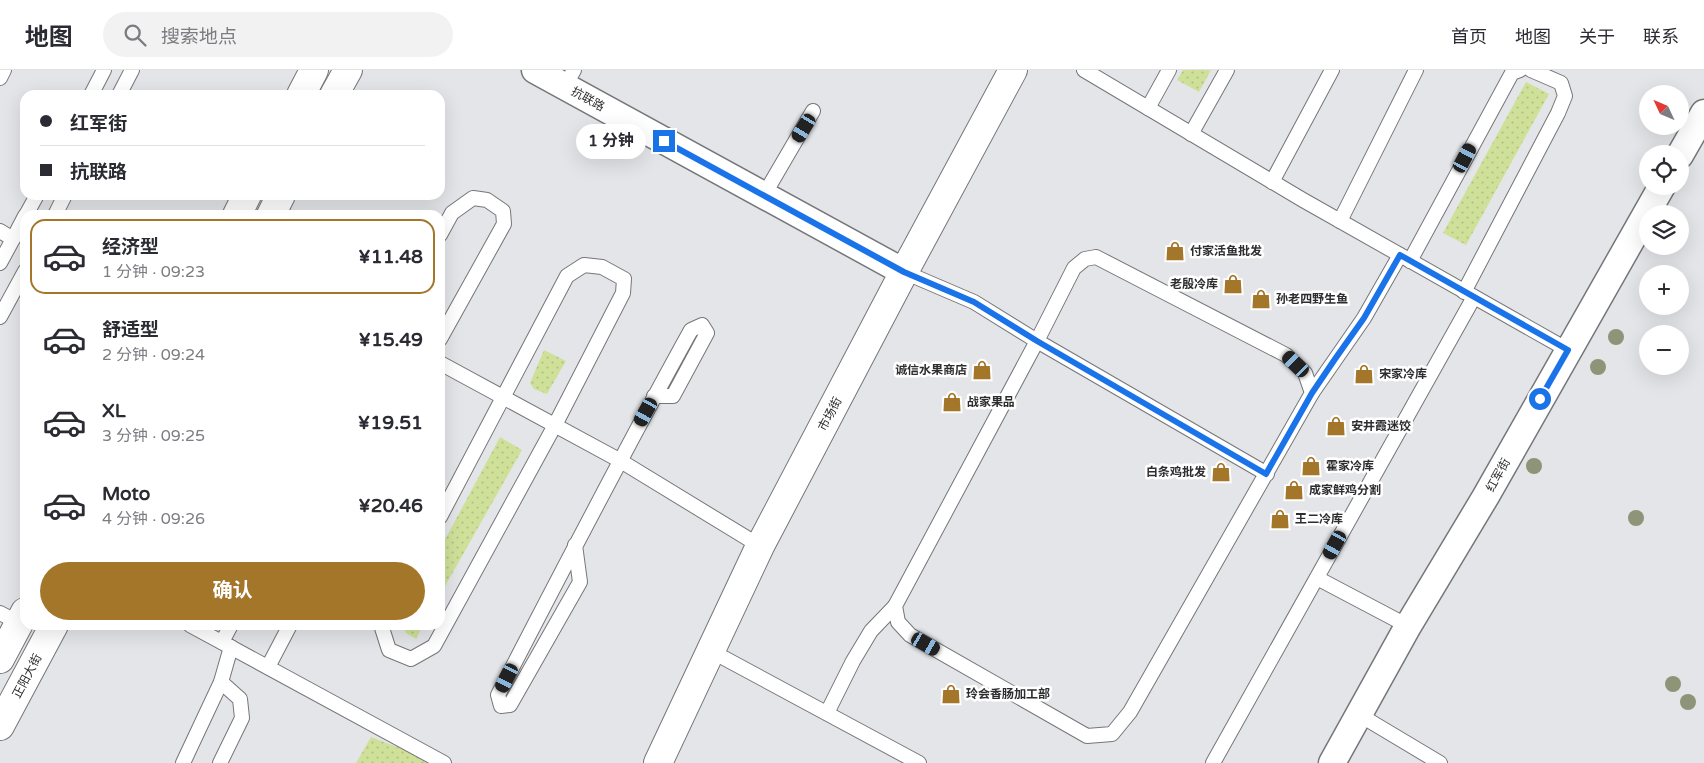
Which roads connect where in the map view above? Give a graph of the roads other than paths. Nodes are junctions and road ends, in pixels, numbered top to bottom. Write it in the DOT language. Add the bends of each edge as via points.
graph roads {
  1 [pos="4,70"];
  2 [pos="104,70"];
  3 [pos="132,70"];
  4 [pos="314,70"];
  5 [pos="348,70"];
  6 [pos="535,70"];
  7 [pos="1012,70"];
  8 [pos="1084,70"];
  9 [pos="1169,70"];
  10 [pos="1227,70"];
  11 [pos="1332,70"];
  12 [pos="1416,70"];
  13 [pos="1520,70"];
  14 [pos="1531,70"];
  15 [pos="0,78"];
  16 [pos="569,78"];
  17 [pos="94,90"];
  18 [pos="122,90"];
  19 [pos="304,90"];
  20 [pos="337,90"];
  21 [pos="1148,108"];
  22 [pos="814,111"];
  23 [pos="1704,113"];
  24 [pos="1191,134"];
  25 [pos="1686,145"];
  26 [pos="1272,182"];
  27 [pos="764,195"];
  28 [pos="1657,195"];
  29 [pos="1340,221"];
  30 [pos="20,226"];
  31 [pos="445,226"];
  32 [pos="0,231"];
  33 [pos="13,239"];
  34 [pos="1405,258"];
  35 [pos="0,263"];
  36 [pos="904,272"];
  37 [pos="20,280"];
  38 [pos="1469,294"];
  39 [pos="0,317"];
  40 [pos="445,330"];
  41 [pos="1037,341"];
  42 [pos="1568,350"];
  43 [pos="445,366"];
  44 [pos="1312,393"];
  45 [pos="654,396"];
  46 [pos="503,397"];
  47 [pos="555,425"];
  48 [pos="619,460"];
  49 [pos="1266,474"];
  50 [pos="445,507"];
  51 [pos="575,545"];
  52 [pos="760,546"];
  53 [pos="1317,578"];
  54 [pos="895,606"];
  55 [pos="15,616"];
  56 [pos="445,626"];
  57 [pos="1408,626"];
  58 [pos="51,630"];
  59 [pos="199,630"];
  60 [pos="230,630"];
  61 [pos="287,630"];
  62 [pos="383,630"];
  63 [pos="443,630"];
  64 [pos="226,645"];
  65 [pos="711,651"];
  66 [pos="0,659"];
  67 [pos="268,667"];
  68 [pos="221,682"];
  69 [pos="827,713"];
  70 [pos="1358,714"];
  71 [pos="0,726"];
  72 [pos="183,763"];
  73 [pos="220,763"];
  74 [pos="444,763"];
  75 [pos="658,763"];
  76 [pos="919,763"];
  77 [pos="1213,763"];
  78 [pos="1332,763"];
  79 [pos="1440,763"];
  1 -- 15 [label="lane"];
  2 -- 17 [label="lane"];
  3 -- 18 [label="lane"];
  4 -- 19 [label="street"];
  5 -- 20 [label="street"];
  6 -- 16 [label="street, 抗联路"];
  7 -- 36 [label="street, 市场街"];
  8 -- 21 [label="lane"];
  9 -- 21 [label="lane"];
  10 -- 24 [label="lane"];
  11 -- 26 [label="lane"];
  12 -- 29 [label="lane"];
  13 -- 34 [label="lane" via="1512,73"];
  14 -- 38 [label="lane" via="1561,83 1565,96"];
  16 -- 27 [label="street, 抗联路"];
  21 -- 24 [label="lane"];
  22 -- 27 [label="lane"];
  23 -- 25 [label="street"];
  24 -- 26 [label="lane"];
  26 -- 29 [label="lane"];
  27 -- 36 [label="street, 抗联路"];
  28 -- 42 [label="street, 红军街"];
  29 -- 34 [label="lane"];
  30 -- 33 [label="lane"];
  31 -- 40 [label="lane" via="452,213 473,198 487,200 503,211 504,224"];
  32 -- 33 [label="lane"];
  33 -- 35 [label="lane"];
  34 -- 38 [label="lane"];
  34 -- 44 [label="lane"];
  36 -- 41 [label="lane" via="974,302"];
  36 -- 52 [label="street, 市场街"];
  37 -- 39 [label="lane"];
  38 -- 42 [label="lane"];
  38 -- 53 [label="lane"];
  41 -- 44 [label="lane" via="1074,268 1085,259 1096,257 1286,355 1305,373"];
  41 -- 49 [label="lane"];
  41 -- 54 [label="lane"];
  42 -- 57 [label="street, 红军街"];
  43 -- 46 [label="lane"];
  44 -- 49 [label="lane"];
  45 -- 45 [label="lane" via="691,330 702,325 707,333 673,396"];
  45 -- 48 [label="lane"];
  46 -- 47 [label="lane"];
  46 -- 47 [label="lane" via="567,276 584,265 602,266 624,279 623,293"];
  46 -- 50 [label="lane"];
  47 -- 48 [label="lane"];
  47 -- 56 [label="lane"];
  48 -- 51 [label="lane"];
  48 -- 52 [label="lane"];
  49 -- 54 [label="lane" via="1130,712 1112,734 1086,736 910,635 898,622"];
  51 -- 51 [label="lane" via="498,695 501,706 510,705 580,582"];
  52 -- 65 [label="street, 市场街"];
  53 -- 57 [label="lane"];
  53 -- 77 [label="lane"];
  54 -- 69 [label="lane" via="871,631"];
  55 -- 66 [label="street"];
  57 -- 70 [label="street, 红军街"];
  58 -- 71 [label="street, 正阳大街"];
  59 -- 64 [label="lane"];
  60 -- 64 [label="lane"];
  61 -- 67 [label="lane"];
  62 -- 63 [label="lane" via="389,650 411,658 434,646"];
  64 -- 67 [label="lane"];
  64 -- 68 [label="lane"];
  65 -- 69 [label="lane"];
  65 -- 75 [label="street, 市场街"];
  67 -- 74 [label="lane"];
  68 -- 72 [label="lane"];
  68 -- 73 [label="lane" via="240,699 242,718"];
  69 -- 76 [label="lane"];
  70 -- 78 [label="street, 红军街"];
  70 -- 79 [label="lane"];
}
